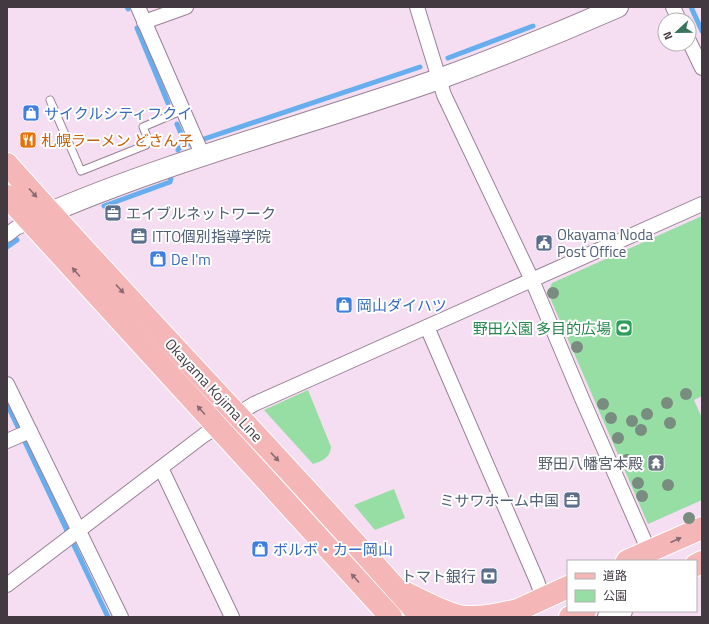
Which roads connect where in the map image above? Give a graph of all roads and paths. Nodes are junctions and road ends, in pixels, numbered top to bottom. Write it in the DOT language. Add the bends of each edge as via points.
graph roads {
  1 [pos="138,7"];
  2 [pos="186,7"];
  3 [pos="416,7"];
  4 [pos="618,7"];
  5 [pos="144,22"];
  6 [pos="694,52"];
  7 [pos="702,68"];
  8 [pos="439,78"];
  9 [pos="50,100"];
  10 [pos="183,110"];
  11 [pos="199,146"];
  12 [pos="7,164"];
  13 [pos="7,196"];
  14 [pos="702,204"];
  15 [pos="50,213"];
  16 [pos="30,222"];
  17 [pos="7,236"];
  18 [pos="532,280"];
  19 [pos="427,327"];
  20 [pos="7,384"];
  21 [pos="237,414"];
  22 [pos="216,427"];
  23 [pos="19,436"];
  24 [pos="161,468"];
  25 [pos="702,528"];
  26 [pos="73,535"];
  27 [pos="651,556"];
  28 [pos="633,560"];
  29 [pos="7,585"];
  30 [pos="567,587"];
  31 [pos="396,588"];
  32 [pos="543,598"];
  33 [pos="378,609"];
  34 [pos="582,612"];
  35 [pos="620,612"];
  36 [pos="509,614"];
  37 [pos="120,617"];
  38 [pos="232,617"];
  39 [pos="391,617"];
  40 [pos="421,617"];
  41 [pos="570,617"];
  42 [pos="608,617"];
  1 -- 5 [label="street"];
  2 -- 5 [label="street"];
  3 -- 8 [label="street"];
  4 -- 8 [label="street" via="563,32"];
  5 -- 10 [label="street"];
  6 -- 7 [label="street"];
  8 -- 11 [label="street"];
  8 -- 18 [label="street" via="444,94"];
  9 -- 10 [label="lane" via="81,171 146,145 148,139 143,127"];
  10 -- 11 [label="street"];
  11 -- 15 [label="street"];
  12 -- 15 [label="main road, Okayama Kojima Line, one-way"];
  13 -- 16 [label="main road, Okayama Kojima Line"];
  14 -- 18 [label="street"];
  15 -- 16 [label="street"];
  15 -- 21 [label="main road, Okayama Kojima Line, one-way"];
  16 -- 17 [label="street" via="16,228"];
  22 -- 16 [label="main road, Okayama Kojima Line, one-way"];
  18 -- 19 [label="street"];
  18 -- 27 [label="street"];
  19 -- 21 [label="street" via="254,404"];
  19 -- 32 [label="street"];
  20 -- 23 [label="street"];
  21 -- 22 [label="street"];
  21 -- 31 [label="main road, Okayama Kojima Line, one-way"];
  22 -- 24 [label="street"];
  33 -- 22 [label="main road, Okayama Kojima Line, one-way"];
  23 -- 26 [label="street"];
  24 -- 26 [label="street"];
  24 -- 38 [label="street"];
  27 -- 25 [label="main road, one-way"];
  26 -- 29 [label="street"];
  26 -- 37 [label="street"];
  27 -- 28 [label="main road"];
  30 -- 32 [label="main road"];
  31 -- 36 [label="main road" via="457,616"];
  31 -- 40 [label="main road, Okayama Kojima Line"];
  32 -- 36 [label="main road"];
  33 -- 39 [label="main road, Okayama Kojima Line"];
  34 -- 41 [label="main road"];
  35 -- 42 [label="street"];
}
